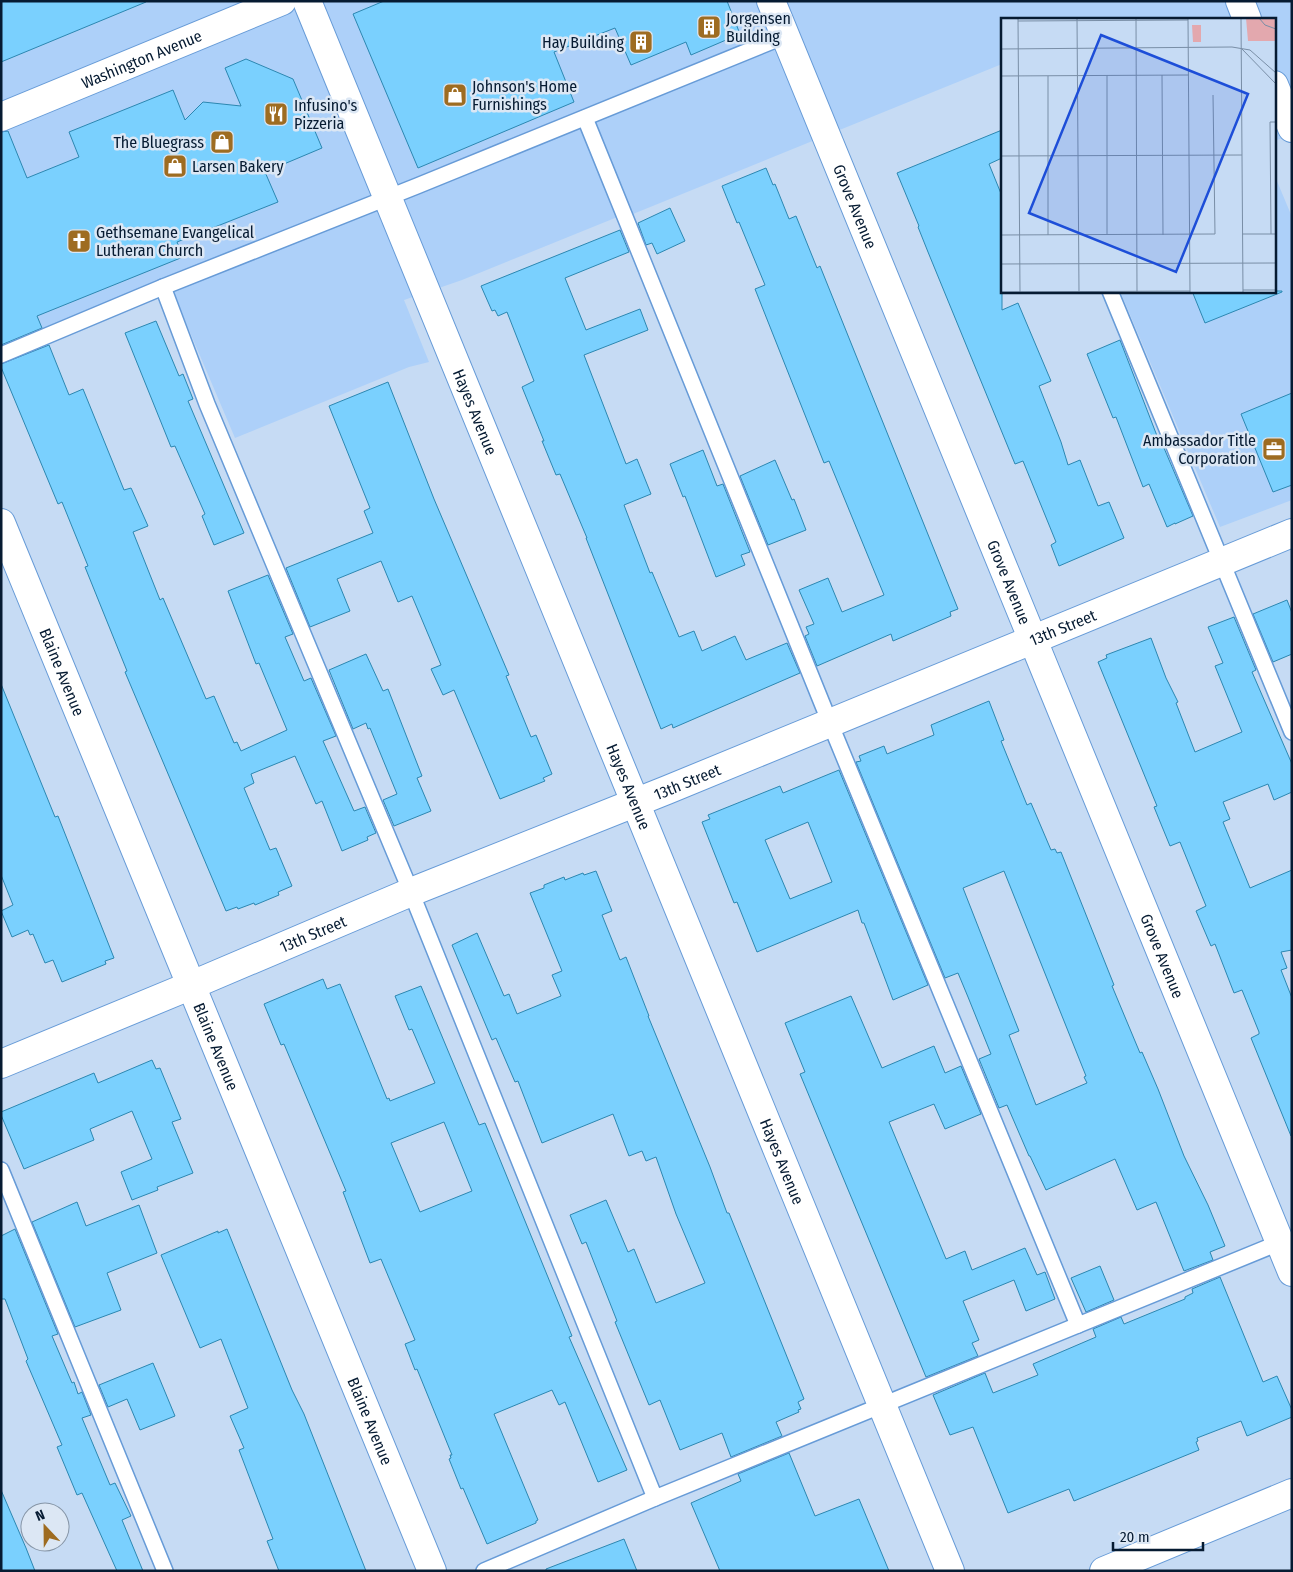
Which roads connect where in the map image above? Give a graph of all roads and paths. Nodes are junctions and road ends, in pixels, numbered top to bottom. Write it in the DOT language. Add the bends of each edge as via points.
graph roads {
  1 [pos="282,1"];
  2 [pos="307,1"];
  3 [pos="771,1"];
  4 [pos="1240,1"];
  5 [pos="1247,18"];
  6 [pos="785,36"];
  7 [pos="1276,90"];
  8 [pos="1,117"];
  9 [pos="585,118"];
  10 [pos="1292,128"];
  11 [pos="387,198"];
  12 [pos="163,287"];
  13 [pos="1110,292"];
  14 [pos="1,355"];
  15 [pos="1,523"];
  16 [pos="1292,533"];
  17 [pos="1222,562"];
  18 [pos="1033,639"];
  19 [pos="830,723"];
  20 [pos="1292,732"];
  21 [pos="635,803"];
  22 [pos="411,892"];
  23 [pos="192,985"];
  24 [pos="1,1064"];
  25 [pos="1,1170"];
  26 [pos="1286,1240"];
  27 [pos="1292,1272"];
  28 [pos="1078,1325"];
  29 [pos="882,1405"];
  30 [pos="1292,1493"];
  31 [pos="655,1498"];
  32 [pos="165,1571"];
  33 [pos="432,1571"];
  34 [pos="484,1571"];
  35 [pos="950,1571"];
  36 [pos="1104,1571"];
  1 -- 8 [label="street, Washington Avenue"];
  2 -- 11 [label="street, Hayes Avenue"];
  3 -- 6 [label="street, Grove Avenue"];
  4 -- 5 [label="street"];
  6 -- 9 [label="lane"];
  6 -- 18 [label="street, Grove Avenue"];
  7 -- 10 [label="street"];
  9 -- 11 [label="lane"];
  9 -- 19 [label="lane"];
  11 -- 12 [label="lane"];
  11 -- 21 [label="street, Hayes Avenue"];
  12 -- 14 [label="lane"];
  12 -- 22 [label="lane" via="208,404"];
  13 -- 17 [label="lane"];
  15 -- 23 [label="street, Blaine Avenue"];
  16 -- 17 [label="street, 13th Street"];
  17 -- 18 [label="street, 13th Street"];
  17 -- 20 [label="lane"];
  18 -- 19 [label="street, 13th Street"];
  18 -- 26 [label="street, Grove Avenue"];
  19 -- 21 [label="street, 13th Street"];
  19 -- 28 [label="lane"];
  21 -- 22 [label="street, 13th Street"];
  21 -- 29 [label="street, Hayes Avenue"];
  22 -- 23 [label="street, 13th Street"];
  22 -- 31 [label="lane"];
  23 -- 24 [label="street, 13th Street"];
  23 -- 33 [label="street, Blaine Avenue"];
  25 -- 32 [label="lane"];
  26 -- 27 [label="street, Grove Avenue"];
  26 -- 28 [label="lane"];
  28 -- 29 [label="lane"];
  29 -- 31 [label="lane"];
  29 -- 35 [label="street, Hayes Avenue"];
  30 -- 36 [label="street"];
  31 -- 34 [label="lane"];
}
